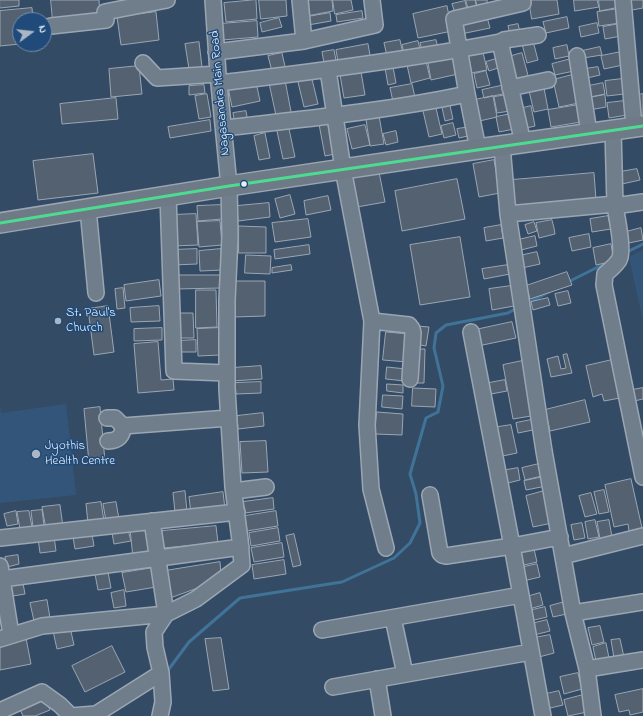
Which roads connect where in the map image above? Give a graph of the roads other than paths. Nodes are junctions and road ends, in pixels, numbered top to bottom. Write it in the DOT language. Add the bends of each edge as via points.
graph roads {
  1 [pos="167,0"];
  2 [pos="213,0"];
  3 [pos="300,0"];
  4 [pos="372,0"];
  5 [pos="623,0"];
  6 [pos="523,3"];
  7 [pos="52,26"];
  8 [pos="538,35"];
  9 [pos="304,41"];
  10 [pos="500,42"];
  11 [pos="458,50"];
  12 [pos="216,52"];
  13 [pos="578,56"];
  14 [pos="143,63"];
  15 [pos="328,70"];
  16 [pos="219,78"];
  17 [pos="548,80"];
  18 [pos="510,88"];
  19 [pos="467,94"];
  20 [pos="335,116"];
  21 [pos="639,127"];
  22 [pos="224,128"];
  23 [pos="613,130"];
  24 [pos="589,133"];
  25 [pos="523,143"];
  26 [pos="502,146"];
  27 [pos="478,148"];
  28 [pos="343,169"];
  29 [pos="229,186"];
  30 [pos="168,195"];
  31 [pos="643,202"];
  32 [pos="615,205"];
  33 [pos="88,209"];
  34 [pos="508,214"];
  35 [pos="0,223"];
  36 [pos="96,293"];
  37 [pos="372,321"];
  38 [pos="471,332"];
  39 [pos="227,373"];
  40 [pos="410,379"];
  41 [pos="107,418"];
  42 [pos="228,418"];
  43 [pos="123,426"];
  44 [pos="108,441"];
  45 [pos="643,478"];
  46 [pos="266,487"];
  47 [pos="234,491"];
  48 [pos="430,495"];
  49 [pos="237,512"];
  50 [pos="152,521"];
  51 [pos="643,536"];
  52 [pos="0,538"];
  53 [pos="560,538"];
  54 [pos="512,546"];
  55 [pos="241,547"];
  56 [pos="386,548"];
  57 [pos="563,556"];
  58 [pos="157,558"];
  59 [pos="1,572"];
  60 [pos="521,595"];
  61 [pos="643,602"];
  62 [pos="574,613"];
  63 [pos="166,614"];
  64 [pos="393,618"];
  65 [pos="322,630"];
  66 [pos="5,637"];
  67 [pos="531,652"];
  68 [pos="643,660"];
  69 [pos="587,668"];
  70 [pos="161,673"];
  71 [pos="405,674"];
  72 [pos="377,679"];
  73 [pos="332,687"];
  74 [pos="11,710"];
  75 [pos="160,716"];
  76 [pos="383,716"];
  77 [pos="543,716"];
  78 [pos="593,716"];
  1 -- 7 [label="street" via="105,12 106,20"];
  2 -- 12 [label="street, Nagasandra Main Road"];
  3 -- 9 [label="street"];
  4 -- 9 [label="street" via="375,25"];
  5 -- 21 [label="street"];
  6 -- 11 [label="street" via="454,19"];
  8 -- 10 [label="street"];
  9 -- 12 [label="street"];
  10 -- 11 [label="street"];
  10 -- 18 [label="street"];
  11 -- 15 [label="street"];
  11 -- 19 [label="street"];
  12 -- 16 [label="street, Nagasandra Main Road"];
  13 -- 24 [label="street"];
  14 -- 16 [label="street" via="157,78"];
  15 -- 16 [label="street"];
  15 -- 20 [label="street"];
  16 -- 22 [label="street, Nagasandra Main Road"];
  17 -- 18 [label="street"];
  18 -- 25 [label="street"];
  19 -- 20 [label="street"];
  19 -- 27 [label="street"];
  20 -- 22 [label="street"];
  20 -- 28 [label="street"];
  21 -- 23 [label="main road"];
  22 -- 29 [label="street, Nagasandra Main Road"];
  23 -- 24 [label="main road"];
  23 -- 32 [label="street"];
  24 -- 25 [label="main road"];
  25 -- 26 [label="main road"];
  26 -- 27 [label="main road"];
  26 -- 34 [label="street"];
  27 -- 28 [label="main road"];
  28 -- 29 [label="main road"];
  28 -- 37 [label="street"];
  29 -- 30 [label="main road"];
  29 -- 39 [label="street, Nagasandra Main Road"];
  30 -- 33 [label="main road"];
  30 -- 39 [label="street" via="174,371"];
  31 -- 32 [label="street"];
  32 -- 34 [label="street"];
  32 -- 45 [label="street" via="620,259 605,274 604,285"];
  33 -- 35 [label="main road"];
  33 -- 36 [label="street"];
  34 -- 53 [label="street" via="544,451"];
  37 -- 40 [label="street" via="409,325 412,329"];
  37 -- 56 [label="street" via="368,425 371,489"];
  38 -- 54 [label="street"];
  39 -- 42 [label="street, Nagasandra Main Road"];
  41 -- 43 [label="street" via="115,418"];
  42 -- 43 [label="street"];
  42 -- 47 [label="street, Nagasandra Main Road"];
  43 -- 44 [label="street" via="120,437"];
  46 -- 47 [label="street"];
  47 -- 49 [label="street, Nagasandra Main Road"];
  48 -- 54 [label="street" via="442,555"];
  49 -- 50 [label="street"];
  49 -- 55 [label="street, Nagasandra Main Road"];
  50 -- 52 [label="street"];
  50 -- 58 [label="street"];
  51 -- 57 [label="street"];
  53 -- 54 [label="street"];
  53 -- 57 [label="street"];
  54 -- 60 [label="street"];
  55 -- 58 [label="street"];
  55 -- 63 [label="street, Nagasandra Main Road" via="242,565 196,599"];
  57 -- 62 [label="street"];
  58 -- 59 [label="street"];
  58 -- 63 [label="street"];
  59 -- 66 [label="street"];
  60 -- 64 [label="street"];
  60 -- 67 [label="street"];
  61 -- 62 [label="street"];
  62 -- 69 [label="street"];
  63 -- 66 [label="street" via="42,626"];
  63 -- 70 [label="street" via="154,632"];
  64 -- 65 [label="street"];
  64 -- 71 [label="street"];
  67 -- 71 [label="street"];
  67 -- 77 [label="street"];
  68 -- 69 [label="street"];
  69 -- 78 [label="street"];
  70 -- 74 [label="street" via="96,714 72,716 42,692"];
  70 -- 75 [label="street" via="163,702"];
  71 -- 72 [label="street"];
  72 -- 73 [label="street"];
  72 -- 76 [label="street"];
}
